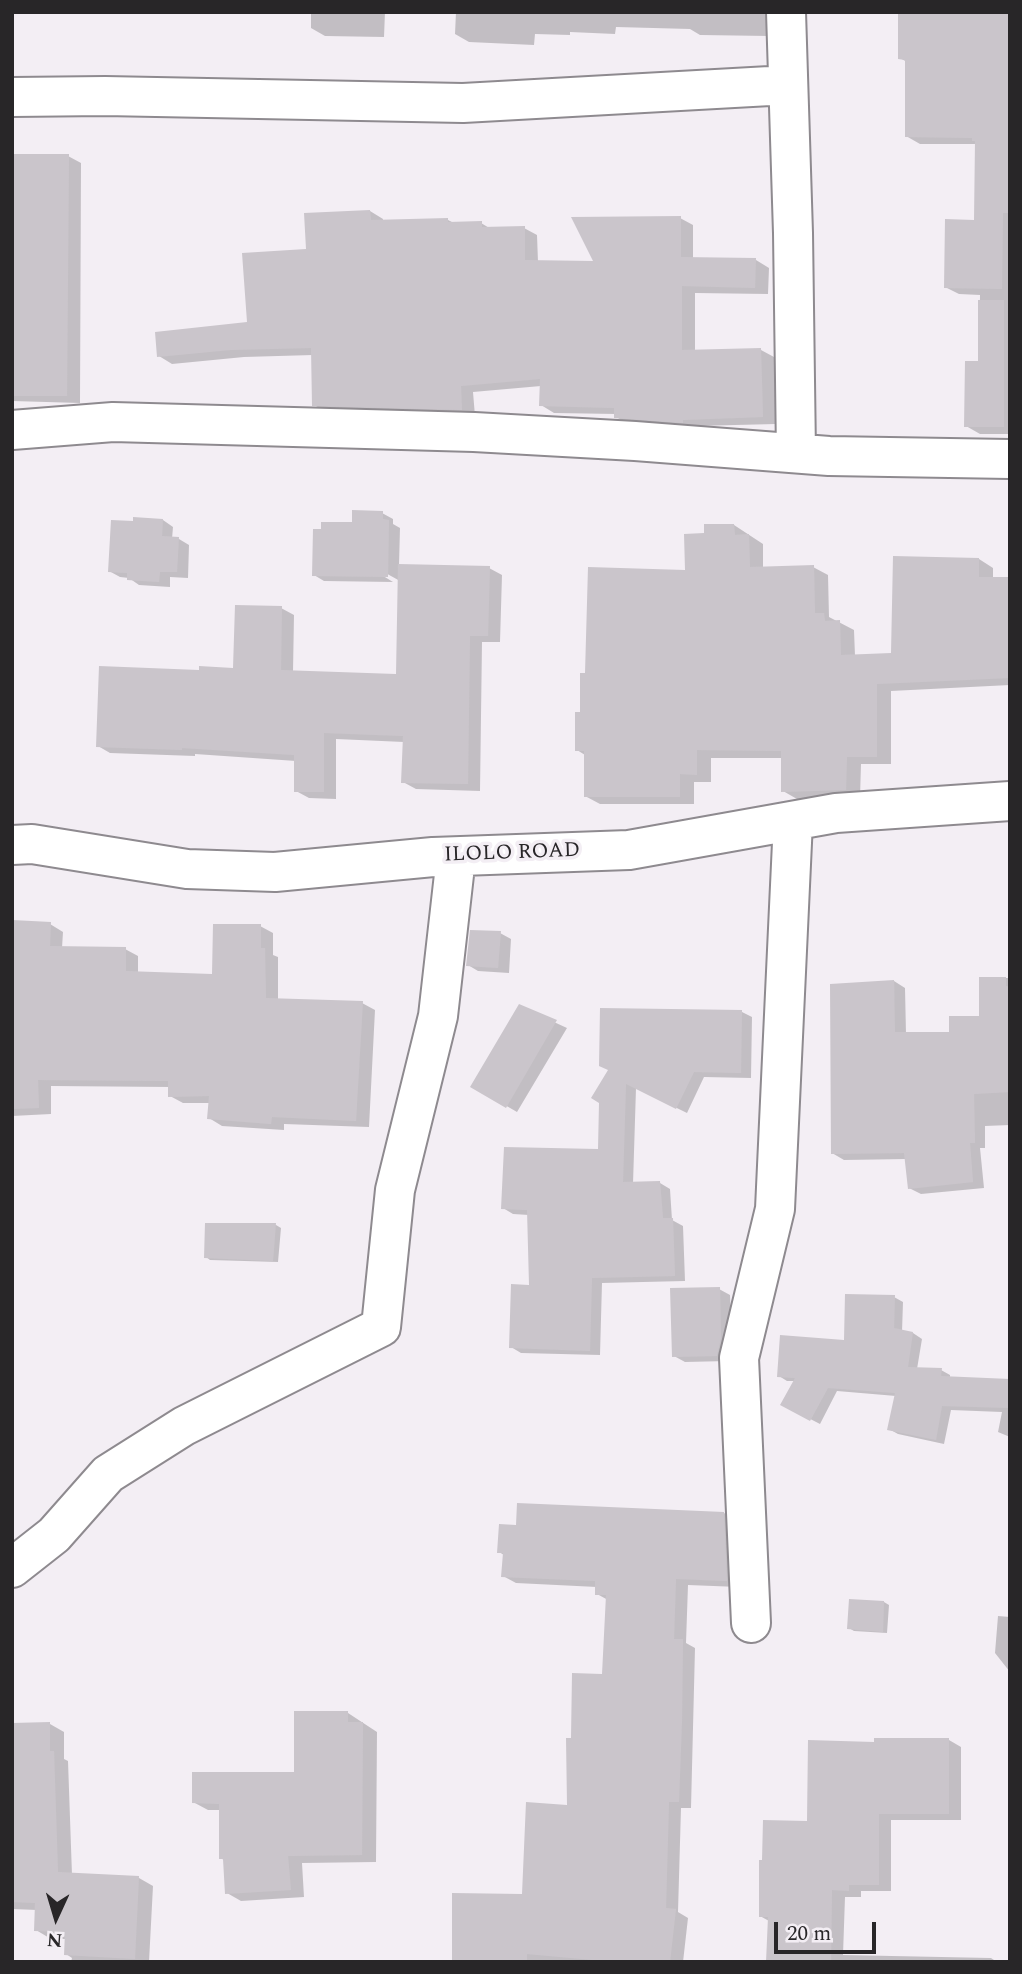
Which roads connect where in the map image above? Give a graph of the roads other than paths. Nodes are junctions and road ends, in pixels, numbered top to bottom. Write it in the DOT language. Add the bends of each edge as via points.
graph roads {
  1 [pos="786,12"];
  2 [pos="788,85"];
  3 [pos="12,97"];
  4 [pos="12,430"];
  5 [pos="796,453"];
  6 [pos="1010,459"];
  7 [pos="1010,801"];
  8 [pos="793,821"];
  9 [pos="12,845"];
  10 [pos="456,857"];
  11 [pos="12,1568"];
  12 [pos="751,1623"];
  1 -- 2 [label="street"];
  2 -- 3 [label="street" via="463,103"];
  2 -- 5 [label="street"];
  4 -- 5 [label="street" via="113,422 447,431"];
  5 -- 6 [label="street"];
  7 -- 8 [label="street, ILOLO ROAD" via="836,813"];
  8 -- 10 [label="street, ILOLO ROAD" via="629,850"];
  8 -- 12 [label="street" via="775,1209 739,1358"];
  9 -- 10 [label="street, ILOLO ROAD" via="187,869 275,872"];
  10 -- 11 [label="street" via="438,1016 395,1190 381,1327 184,1426 107,1474 54,1535"];
}
